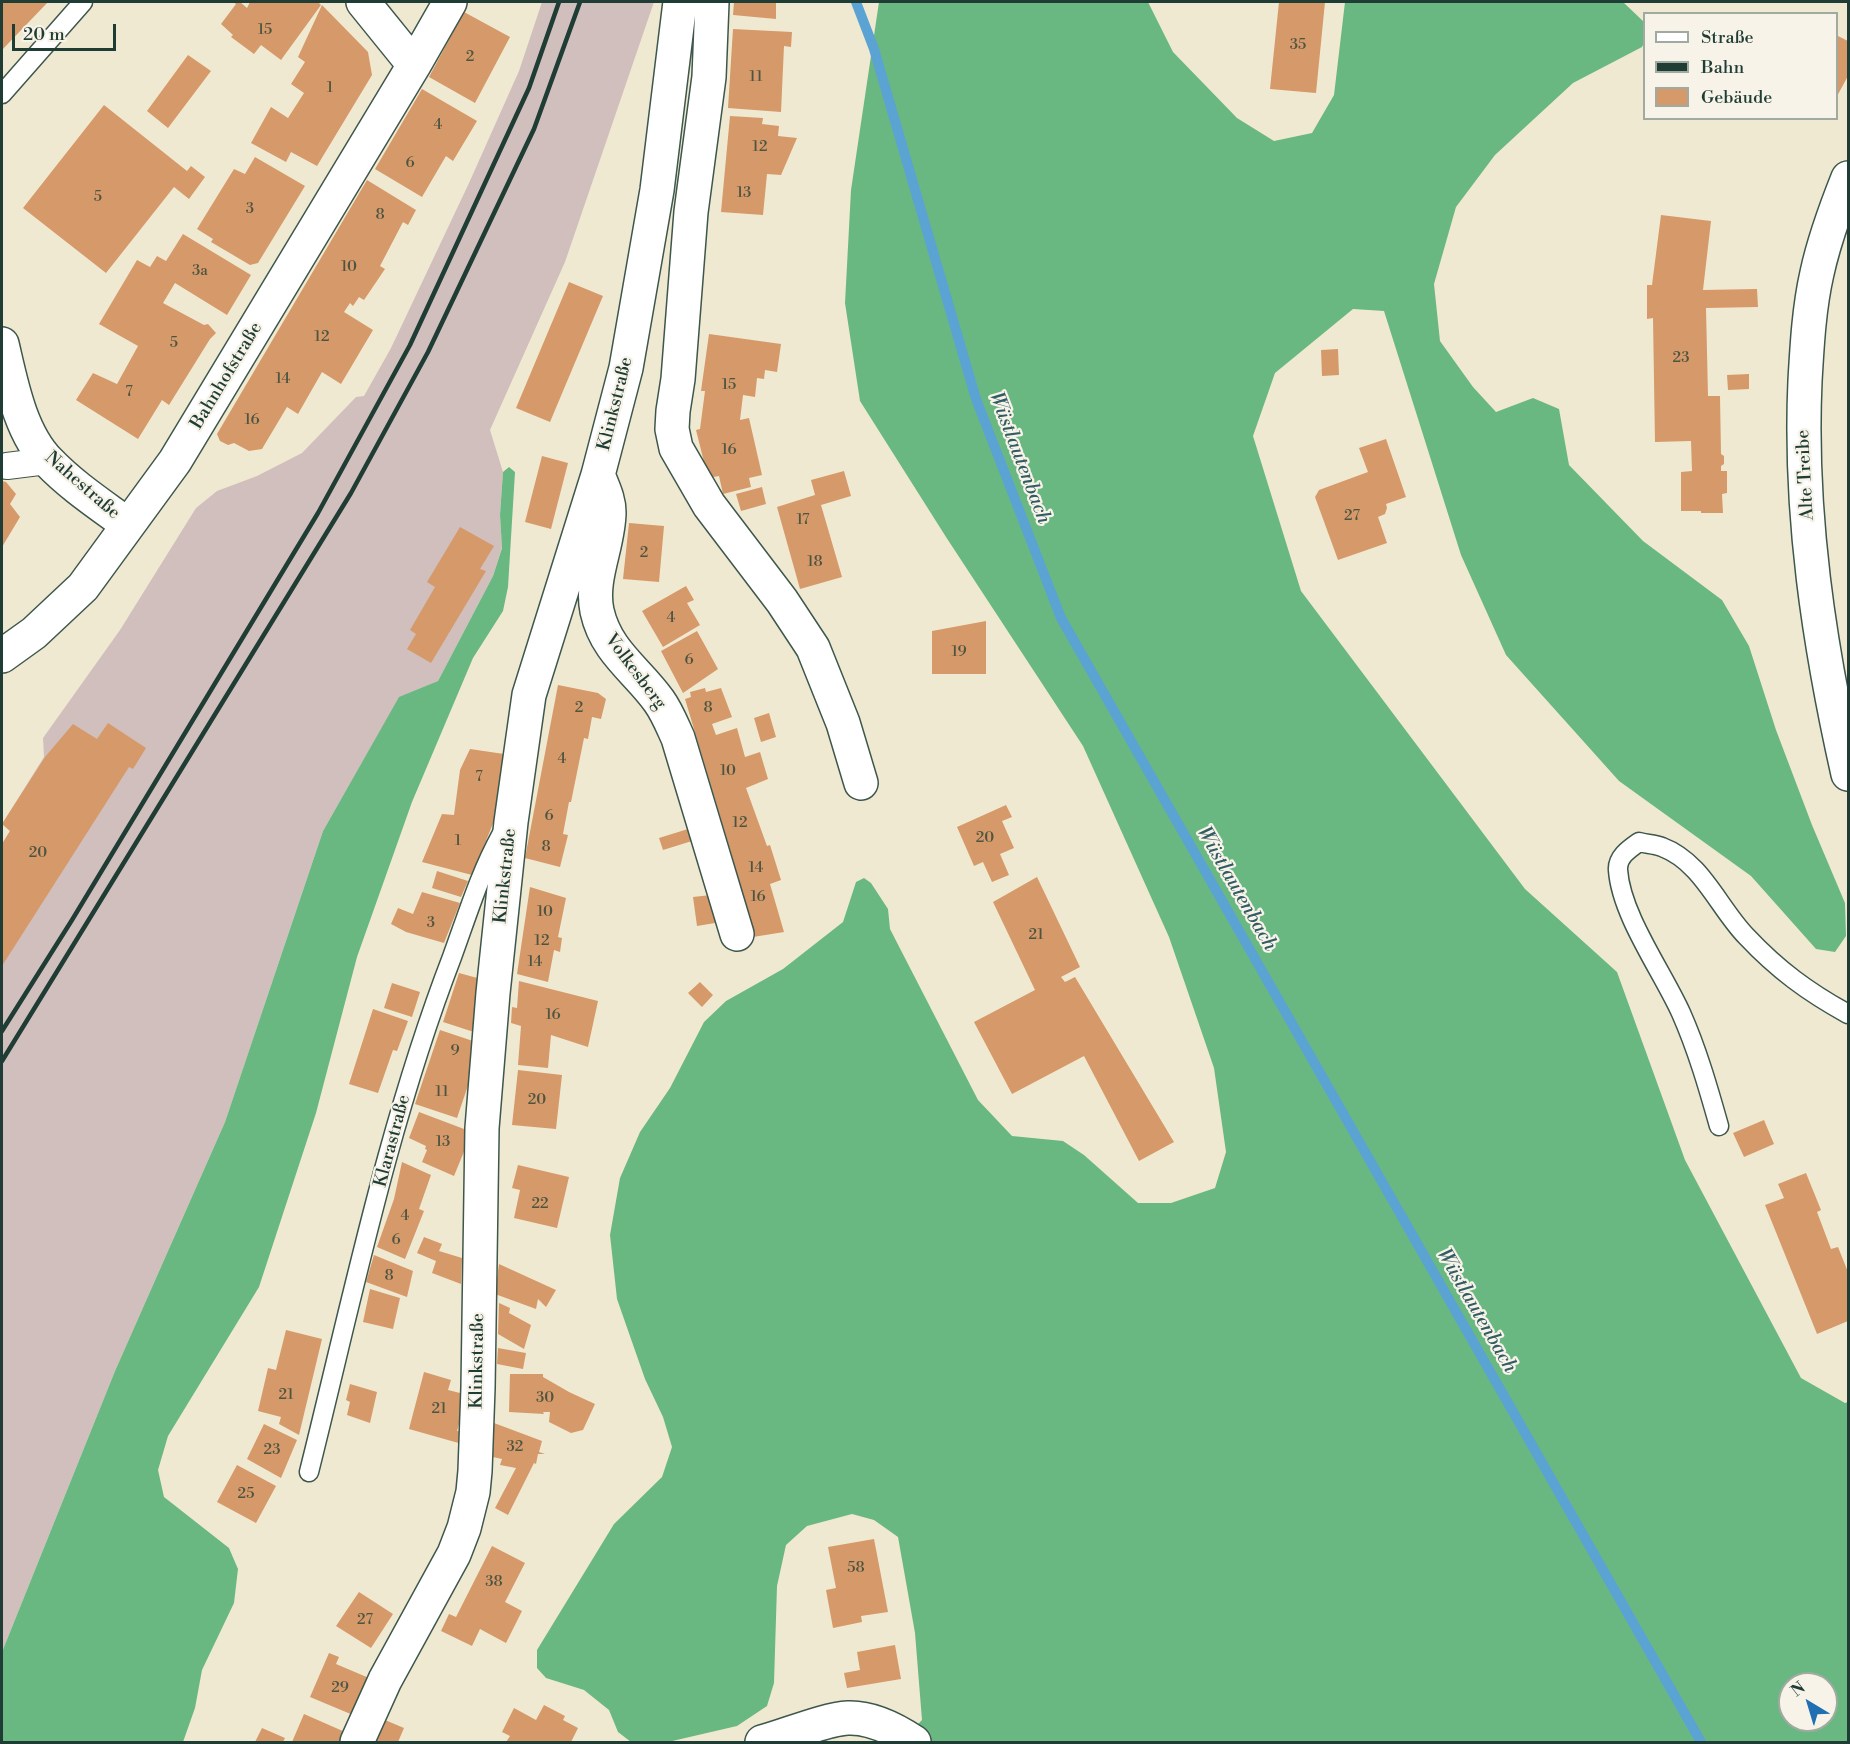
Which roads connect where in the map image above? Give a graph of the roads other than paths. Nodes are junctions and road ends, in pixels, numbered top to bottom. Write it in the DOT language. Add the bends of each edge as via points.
graph roads {
  1 [pos="83,2"];
  2 [pos="363,2"];
  3 [pos="450,2"];
  4 [pos="680,2"];
  5 [pos="712,2"];
  6 [pos="414,65"];
  7 [pos="2,94"];
  8 [pos="1848,178"];
  9 [pos="2,344"];
  10 [pos="47,461"];
  11 [pos="7,466"];
  12 [pos="598,475"];
  13 [pos="128,525"];
  14 [pos="2,656"];
  15 [pos="1848,774"];
  16 [pos="861,783"];
  17 [pos="511,822"];
  18 [pos="737,934"];
  19 [pos="1848,1014"];
  20 [pos="1719,1126"];
  21 [pos="309,1473"];
  22 [pos="357,1743"];
  23 [pos="762,1743"];
  24 [pos="914,1743"];
  1 -- 7 [label="lane"];
  2 -- 6 [label="street"];
  3 -- 6 [label="street, Bahnhofstraße"];
  4 -- 12 [label="street, Klinkstraße" via="657,190 626,368"];
  5 -- 16 [label="street" via="709,77 691,213 672,429 676,448 709,505 813,648 843,723"];
  6 -- 13 [label="street, Bahnhofstraße" via="175,460"];
  8 -- 15 [label="street, Alte Treibe" via="1817,273 1806,348 1803,426 1805,501 1816,595"];
  9 -- 10 [label="street, Nahestraße" via="15,400"];
  10 -- 11 [label="street"];
  10 -- 13 [label="street, Nahestraße"];
  12 -- 17 [label="street, Klinkstraße" via="529,695"];
  12 -- 18 [label="street, Volkesberg" via="609,510 596,609 624,663 658,699 670,719"];
  13 -- 14 [label="street, Bahnhofstraße" via="83,587 34,633"];
  17 -- 21 [label="lane, Klarastraße" via="487,864 416,1058"];
  17 -- 22 [label="street, Klinkstraße" via="482,1128 473,1492 454,1554 390,1671"];
  19 -- 20 [label="lane" via="1778,968 1681,857 1661,846 1639,842 1625,852 1617,867 1622,896 1680,1012 1702,1065"];
  23 -- 24 [label="street" via="849,1718 881,1725"];
}
